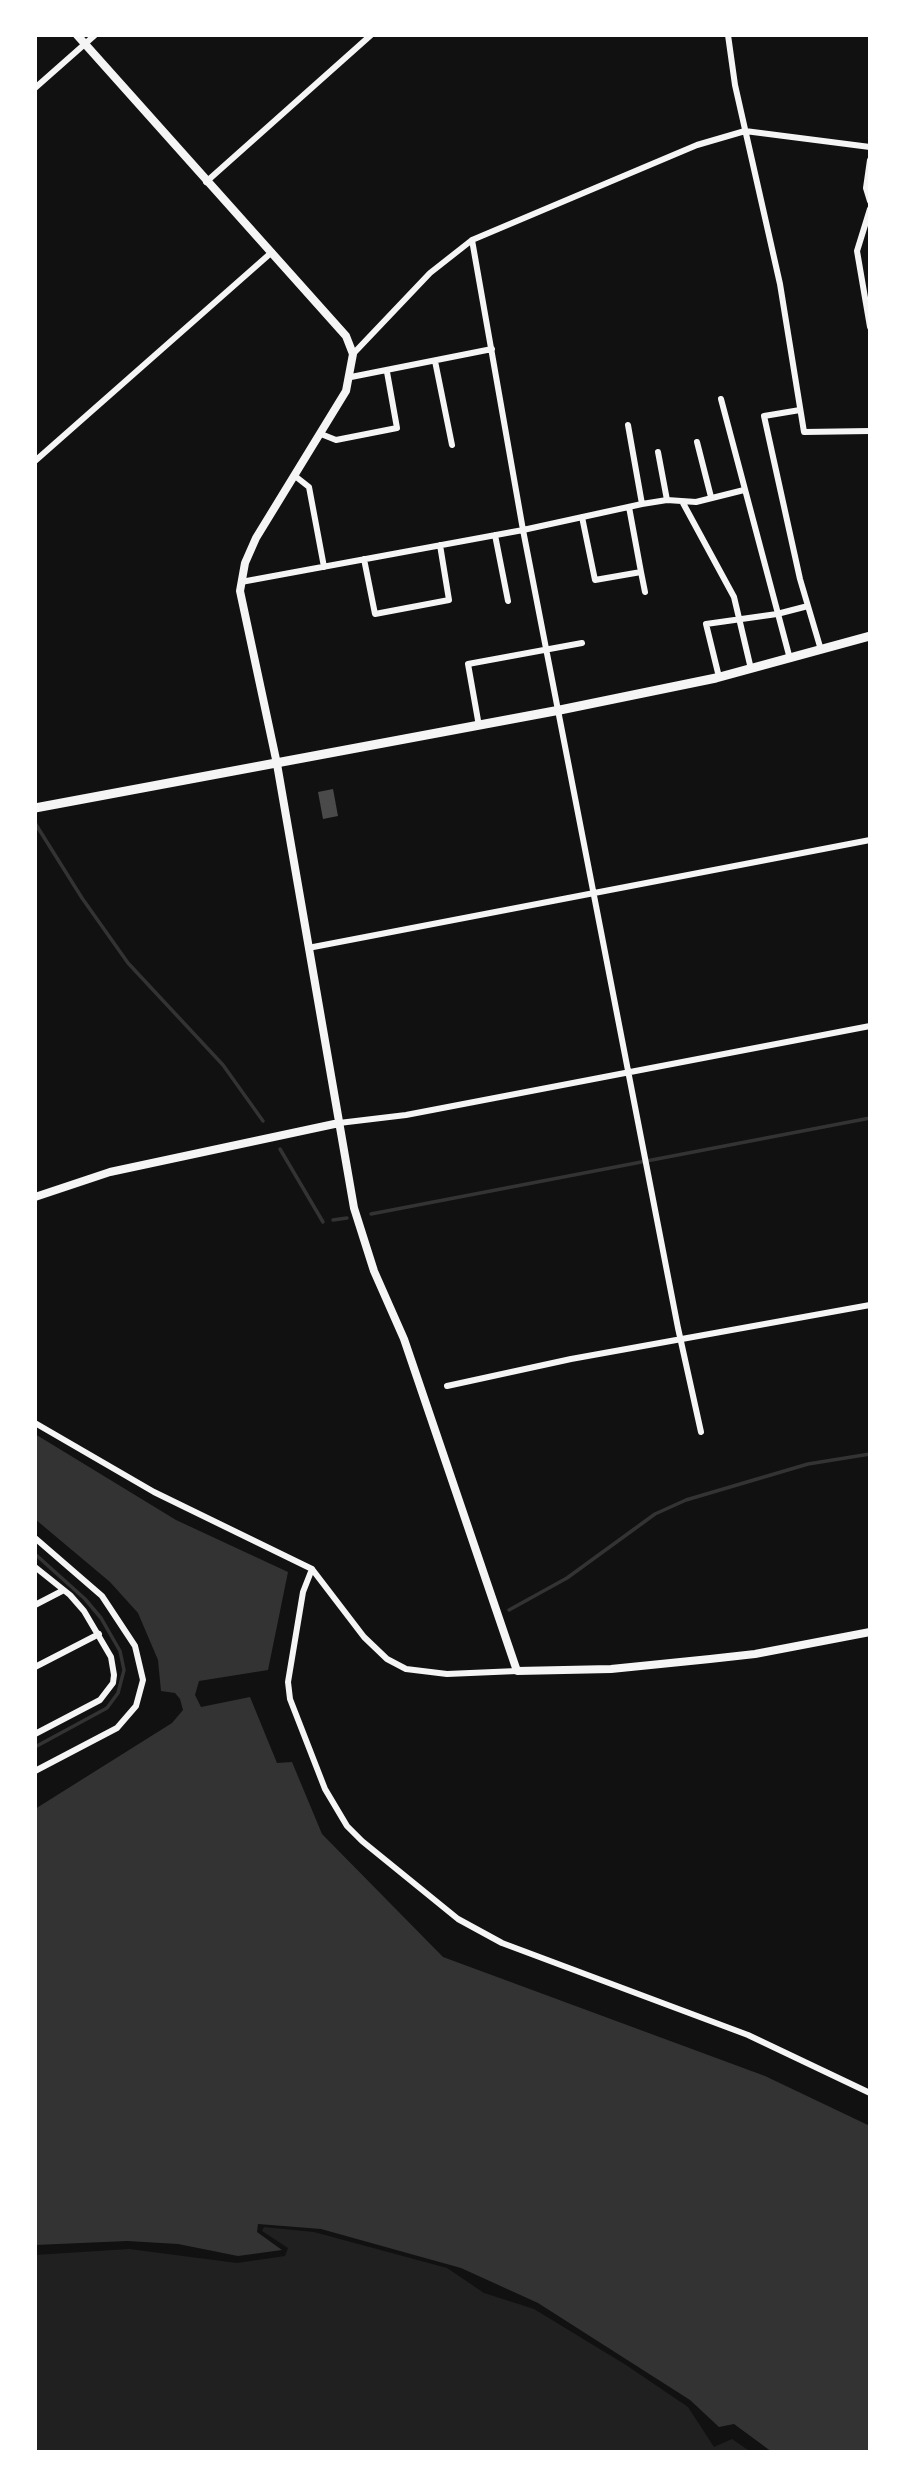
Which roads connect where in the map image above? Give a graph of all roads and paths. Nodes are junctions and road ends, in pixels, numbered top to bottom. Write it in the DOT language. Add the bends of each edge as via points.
graph roads {
  1 [pos="77,35"];
  2 [pos="95,35"];
  3 [pos="370,35"];
  4 [pos="728,35"];
  5 [pos="85,44"];
  6 [pos="35,88"];
  7 [pos="745,131"];
  8 [pos="870,147"];
  9 [pos="870,160"];
  10 [pos="206,182"];
  11 [pos="870,201"];
  12 [pos="870,209"];
  13 [pos="472,240"];
  14 [pos="272,252"];
  15 [pos="870,327"];
  16 [pos="492,349"];
  17 [pos="353,354"];
  18 [pos="435,361"];
  19 [pos="387,372"];
  20 [pos="351,377"];
  21 [pos="721,399"];
  22 [pos="800,411"];
  23 [pos="628,425"];
  24 [pos="870,431"];
  25 [pos="321,434"];
  26 [pos="697,442"];
  27 [pos="452,444"];
  28 [pos="657,452"];
  29 [pos="35,461"];
  30 [pos="295,476"];
  31 [pos="744,490"];
  32 [pos="711,497"];
  33 [pos="667,500"];
  34 [pos="683,503"];
  35 [pos="642,504"];
  36 [pos="629,507"];
  37 [pos="582,517"];
  38 [pos="523,530"];
  39 [pos="495,535"];
  40 [pos="440,545"];
  41 [pos="364,559"];
  42 [pos="324,566"];
  43 [pos="641,572"];
  44 [pos="241,582"];
  45 [pos="645,592"];
  46 [pos="508,601"];
  47 [pos="808,606"];
  48 [pos="777,614"];
  49 [pos="739,621"];
  50 [pos="870,636"];
  51 [pos="582,643"];
  52 [pos="548,650"];
  53 [pos="821,650"];
  54 [pos="790,659"];
  55 [pos="751,669"];
  56 [pos="719,677"];
  57 [pos="560,710"];
  58 [pos="479,726"];
  59 [pos="277,764"];
  60 [pos="35,808"];
  61 [pos="870,839"];
  62 [pos="594,892"];
  63 [pos="308,948"];
  64 [pos="870,1026"];
  65 [pos="630,1071"];
  66 [pos="339,1123"];
  67 [pos="35,1197"];
  68 [pos="870,1305"];
  69 [pos="682,1341"];
  70 [pos="447,1386"];
  71 [pos="35,1423"];
  72 [pos="701,1432"];
  73 [pos="35,1538"];
  74 [pos="35,1566"];
  75 [pos="312,1569"];
  76 [pos="62,1591"];
  77 [pos="35,1605"];
  78 [pos="869,1633"];
  79 [pos="99,1634"];
  80 [pos="35,1667"];
  81 [pos="517,1671"];
  82 [pos="35,1734"];
  83 [pos="35,1771"];
  84 [pos="870,2093"];
  1 -- 5 [label="street"];
  2 -- 5 [label="street"];
  3 -- 10 [label="street"];
  4 -- 7 [label="street"];
  5 -- 6 [label="street"];
  5 -- 10 [label="street"];
  7 -- 8 [label="street"];
  7 -- 13 [label="street" via="697,145"];
  7 -- 22 [label="street" via="780,284"];
  9 -- 11 [label="street" via="866,188"];
  10 -- 14 [label="street"];
  12 -- 15 [label="street" via="857,251"];
  13 -- 16 [label="street"];
  13 -- 17 [label="street" via="430,273"];
  14 -- 17 [label="street" via="346,336"];
  14 -- 29 [label="street"];
  16 -- 18 [label="street"];
  16 -- 38 [label="street"];
  17 -- 20 [label="street"];
  18 -- 19 [label="street"];
  18 -- 27 [label="street"];
  19 -- 20 [label="street"];
  19 -- 25 [label="street" via="397,428 336,440"];
  20 -- 25 [label="street"];
  21 -- 31 [label="street"];
  22 -- 24 [label="street" via="804,432"];
  22 -- 47 [label="street" via="764,416"];
  23 -- 35 [label="street"];
  25 -- 30 [label="street"];
  26 -- 32 [label="street"];
  28 -- 33 [label="street"];
  30 -- 42 [label="street" via="309,486"];
  30 -- 44 [label="street" via="257,538"];
  31 -- 32 [label="street"];
  31 -- 48 [label="street"];
  32 -- 34 [label="street"];
  33 -- 34 [label="street"];
  33 -- 35 [label="street"];
  34 -- 49 [label="street" via="734,597"];
  35 -- 36 [label="street"];
  36 -- 37 [label="street"];
  36 -- 43 [label="street"];
  37 -- 38 [label="street"];
  37 -- 43 [label="street" via="595,580"];
  38 -- 39 [label="street"];
  38 -- 52 [label="street"];
  39 -- 40 [label="street"];
  39 -- 46 [label="street"];
  40 -- 41 [label="street"];
  40 -- 41 [label="street" via="449,600 375,614"];
  41 -- 42 [label="street"];
  42 -- 44 [label="street"];
  43 -- 45 [label="street"];
  44 -- 59 [label="street"];
  47 -- 48 [label="street"];
  47 -- 53 [label="street"];
  48 -- 49 [label="street"];
  48 -- 54 [label="street"];
  49 -- 55 [label="street"];
  49 -- 56 [label="street" via="706,624"];
  50 -- 53 [label="main road"];
  51 -- 52 [label="street"];
  52 -- 57 [label="street"];
  52 -- 58 [label="street" via="468,664"];
  53 -- 54 [label="main road"];
  54 -- 55 [label="main road"];
  55 -- 56 [label="main road"];
  56 -- 57 [label="main road"];
  57 -- 58 [label="main road"];
  57 -- 62 [label="street"];
  58 -- 59 [label="main road"];
  59 -- 60 [label="main road"];
  59 -- 63 [label="street"];
  61 -- 62 [label="street"];
  62 -- 63 [label="street"];
  62 -- 65 [label="street"];
  63 -- 66 [label="street"];
  64 -- 65 [label="street"];
  65 -- 66 [label="street" via="406,1115"];
  65 -- 69 [label="street"];
  66 -- 67 [label="street" via="110,1172"];
  66 -- 81 [label="street" via="363,1240 404,1339"];
  68 -- 69 [label="street"];
  69 -- 70 [label="street"];
  69 -- 72 [label="street"];
  71 -- 75 [label="street" via="154,1492"];
  73 -- 83 [label="street" via="102,1596 135,1646 144,1680 136,1706 117,1728"];
  74 -- 76 [label="street"];
  75 -- 81 [label="street" via="364,1637 406,1669 447,1674"];
  75 -- 84 [label="street" via="303,1592 288,1682 290,1699 325,1789 347,1826 362,1841 475,1931 748,2035"];
  76 -- 77 [label="street"];
  76 -- 79 [label="street"];
  78 -- 81 [label="street" via="681,1662"];
  79 -- 80 [label="street"];
  79 -- 82 [label="street" via="111,1657 114,1675 109,1689 100,1700"];
}
